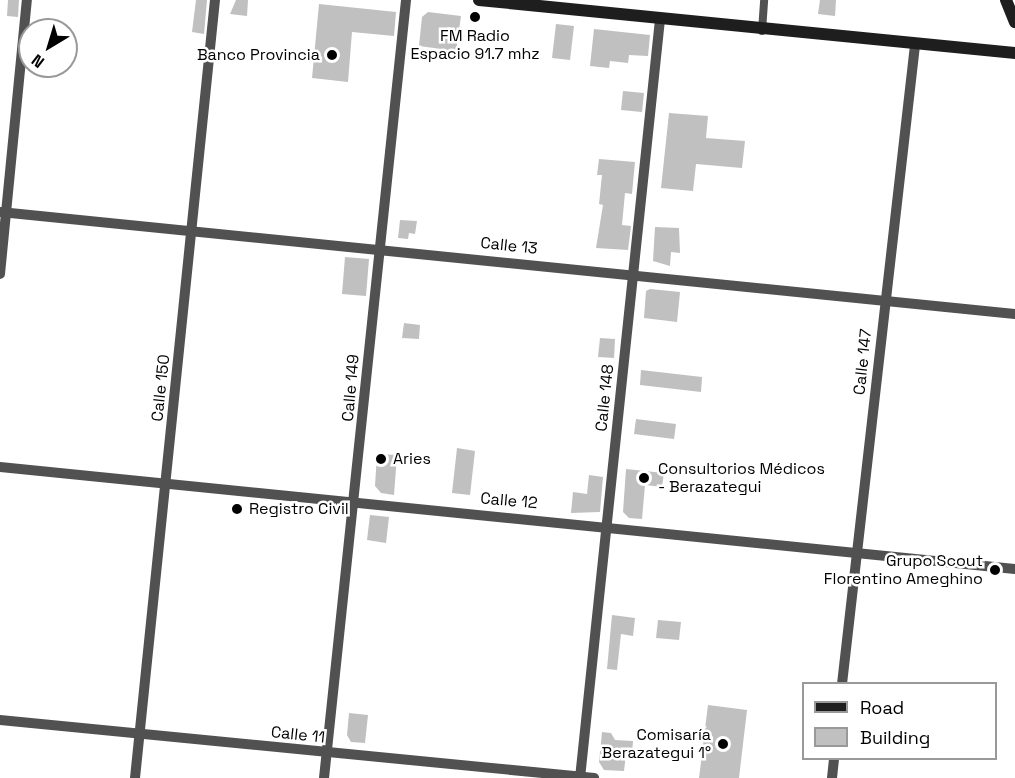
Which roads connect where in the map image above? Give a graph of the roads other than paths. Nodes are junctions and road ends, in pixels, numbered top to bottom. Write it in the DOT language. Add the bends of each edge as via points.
graph roads {
  1 [pos="27,0"];
  2 [pos="215,0"];
  3 [pos="406,0"];
  4 [pos="479,0"];
  5 [pos="764,0"];
  6 [pos="1006,0"];
  7 [pos="530,3"];
  8 [pos="660,21"];
  9 [pos="1015,22"];
  10 [pos="762,31"];
  11 [pos="915,45"];
  12 [pos="1015,53"];
  13 [pos="3,212"];
  14 [pos="193,231"];
  15 [pos="379,248"];
  16 [pos="634,273"];
  17 [pos="0,274"];
  18 [pos="885,300"];
  19 [pos="1015,314"];
  20 [pos="0,467"];
  21 [pos="167,483"];
  22 [pos="355,501"];
  23 [pos="607,525"];
  24 [pos="856,552"];
  25 [pos="1015,569"];
  26 [pos="842,682"];
  27 [pos="0,720"];
  28 [pos="140,734"];
  29 [pos="327,753"];
  30 [pos="834,760"];
  31 [pos="580,777"];
  32 [pos="135,778"];
  33 [pos="324,778"];
  34 [pos="594,778"];
  35 [pos="832,778"];
  1 -- 13 [label="street"];
  2 -- 14 [label="street, Calle 150"];
  3 -- 15 [label="street, Calle 149"];
  4 -- 7 [label="main road"];
  5 -- 10 [label="street"];
  6 -- 9 [label="main road"];
  7 -- 8 [label="main road"];
  8 -- 10 [label="main road"];
  8 -- 16 [label="street, Calle 148"];
  10 -- 11 [label="main road"];
  11 -- 12 [label="main road"];
  11 -- 18 [label="street, Calle 147"];
  13 -- 14 [label="street, Calle 13"];
  13 -- 17 [label="street"];
  14 -- 15 [label="street, Calle 13"];
  14 -- 21 [label="street, Calle 150"];
  15 -- 16 [label="street, Calle 13"];
  15 -- 22 [label="street, Calle 149"];
  16 -- 18 [label="street, Calle 13"];
  16 -- 23 [label="street, Calle 148"];
  18 -- 19 [label="street, Calle 13"];
  18 -- 24 [label="street, Calle 147"];
  20 -- 21 [label="street, Calle 12"];
  21 -- 22 [label="street, Calle 12"];
  21 -- 28 [label="street, Calle 150"];
  22 -- 23 [label="street, Calle 12"];
  22 -- 29 [label="street, Calle 149"];
  23 -- 24 [label="street, Calle 12"];
  23 -- 31 [label="street, Calle 148"];
  24 -- 25 [label="street, Calle 12"];
  24 -- 26 [label="street, Calle 147"];
  27 -- 28 [label="street, Calle 11"];
  28 -- 29 [label="street, Calle 11"];
  28 -- 32 [label="street, Calle 150"];
  29 -- 31 [label="street, Calle 11"];
  29 -- 33 [label="street, Calle 149"];
  30 -- 35 [label="street"];
  31 -- 34 [label="street, Calle 11"];
}
